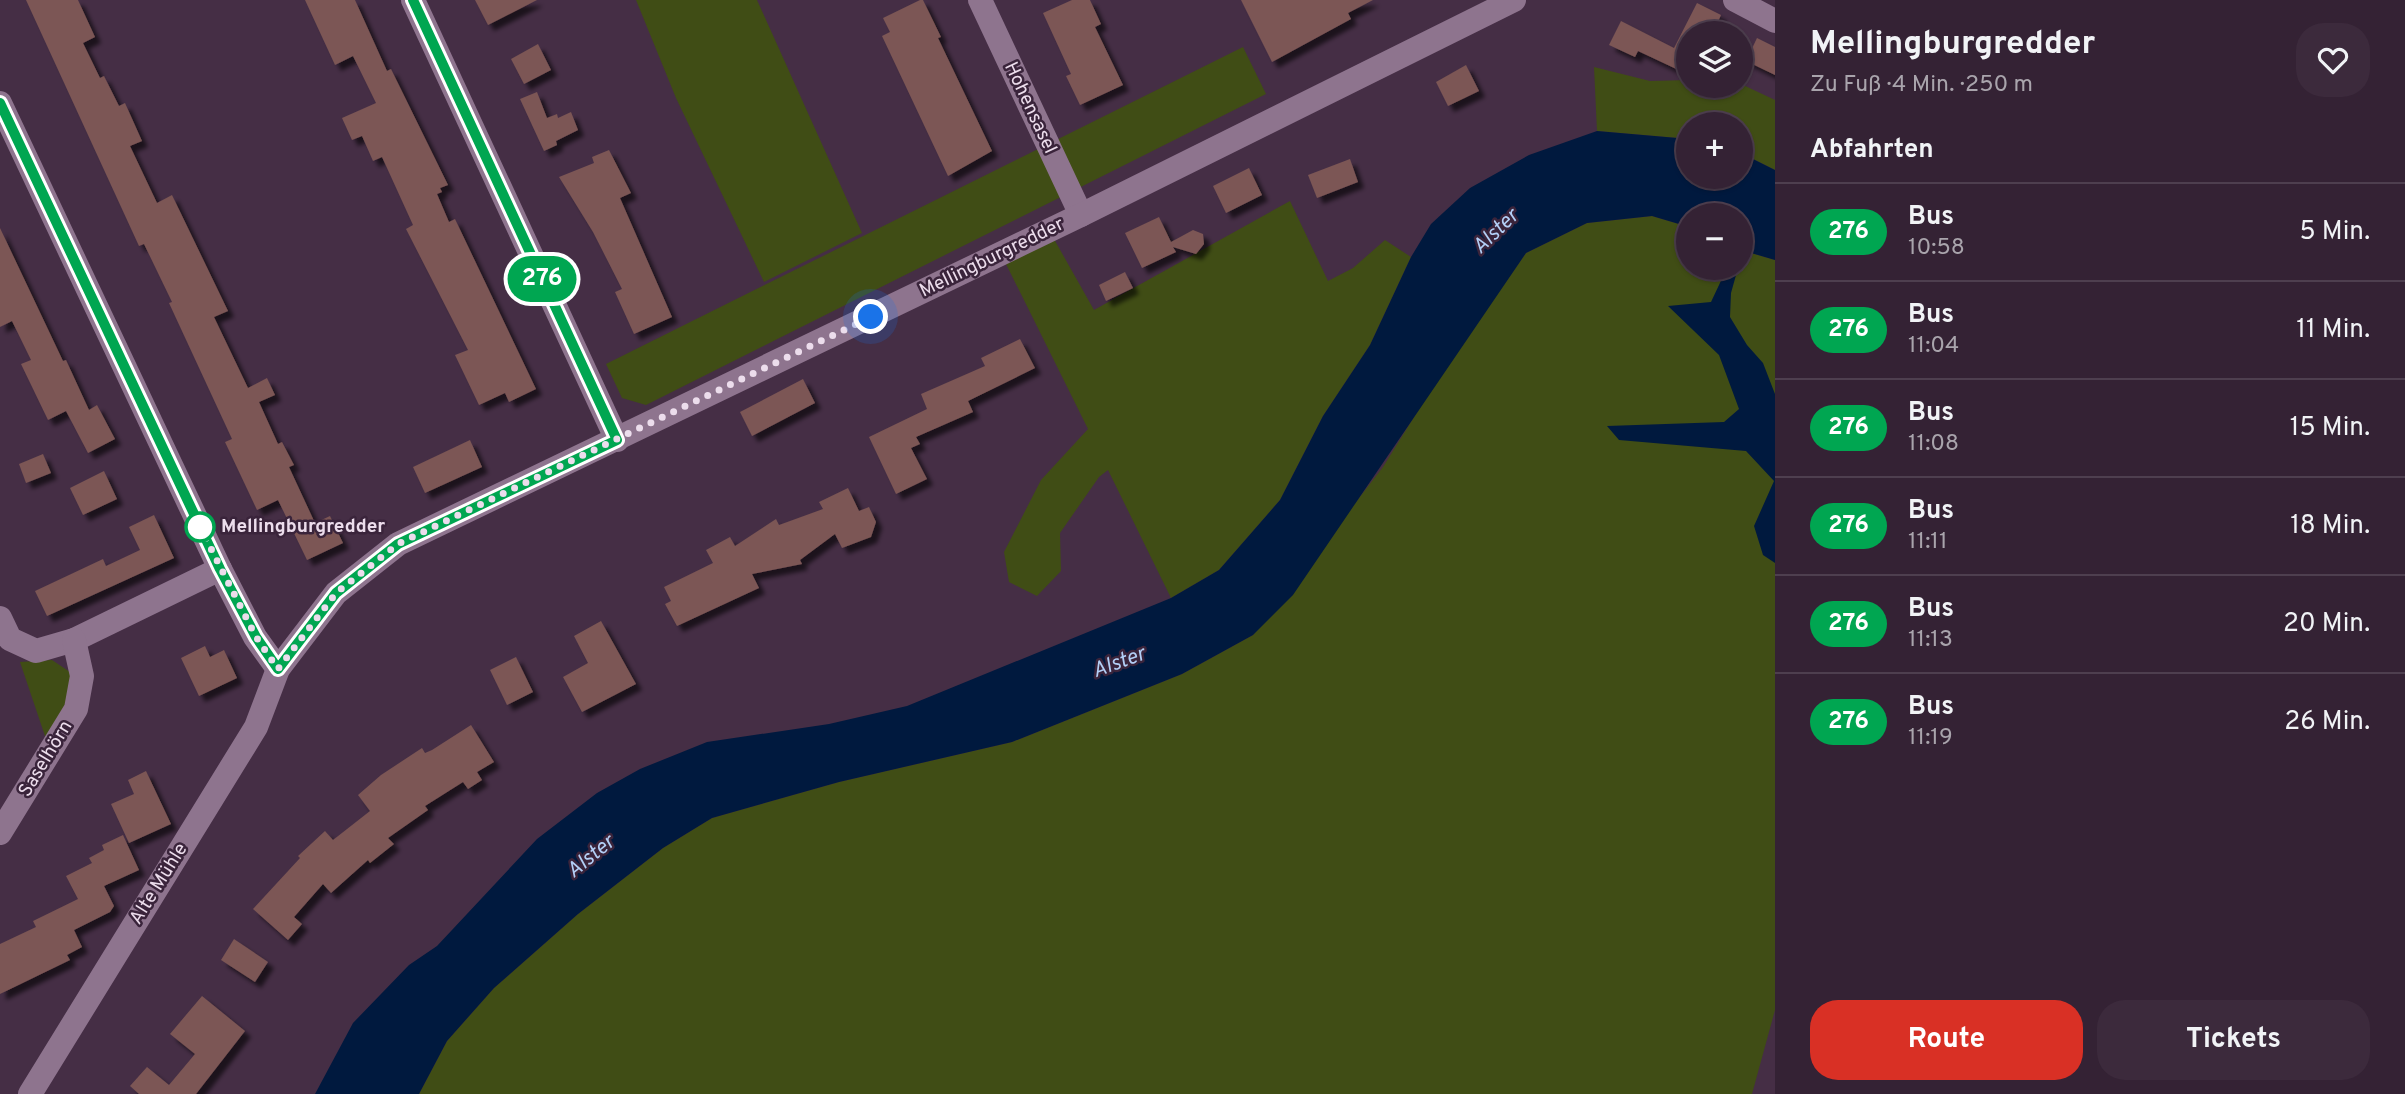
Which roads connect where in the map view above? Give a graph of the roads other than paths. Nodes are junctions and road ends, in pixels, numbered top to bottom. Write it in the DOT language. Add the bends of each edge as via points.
graph roads {
  1 [pos="413,0"];
  2 [pos="980,0"];
  3 [pos="1514,0"];
  4 [pos="1735,0"];
  5 [pos="1775,21"];
  6 [pos="0,103"];
  7 [pos="1081,215"];
  8 [pos="617,440"];
  9 [pos="220,569"];
  10 [pos="0,618"];
  11 [pos="74,640"];
  12 [pos="278,669"];
  13 [pos="0,833"];
  14 [pos="30,1094"];
  1 -- 8 [label="street"];
  2 -- 7 [label="street, Hohensasel"];
  3 -- 7 [label="street, Mellingburgredder"];
  4 -- 5 [label="street"];
  6 -- 9 [label="street"];
  7 -- 8 [label="street, Mellingburgredder"];
  8 -- 12 [label="street, Mellingburgredder" via="398,544 336,593"];
  9 -- 11 [label="street"];
  9 -- 12 [label="street"];
  10 -- 11 [label="street" via="10,639 36,651"];
  11 -- 13 [label="street, Saselhörn" via="82,676 76,709"];
  12 -- 14 [label="street, Alte Mühle" via="256,727"];
}
